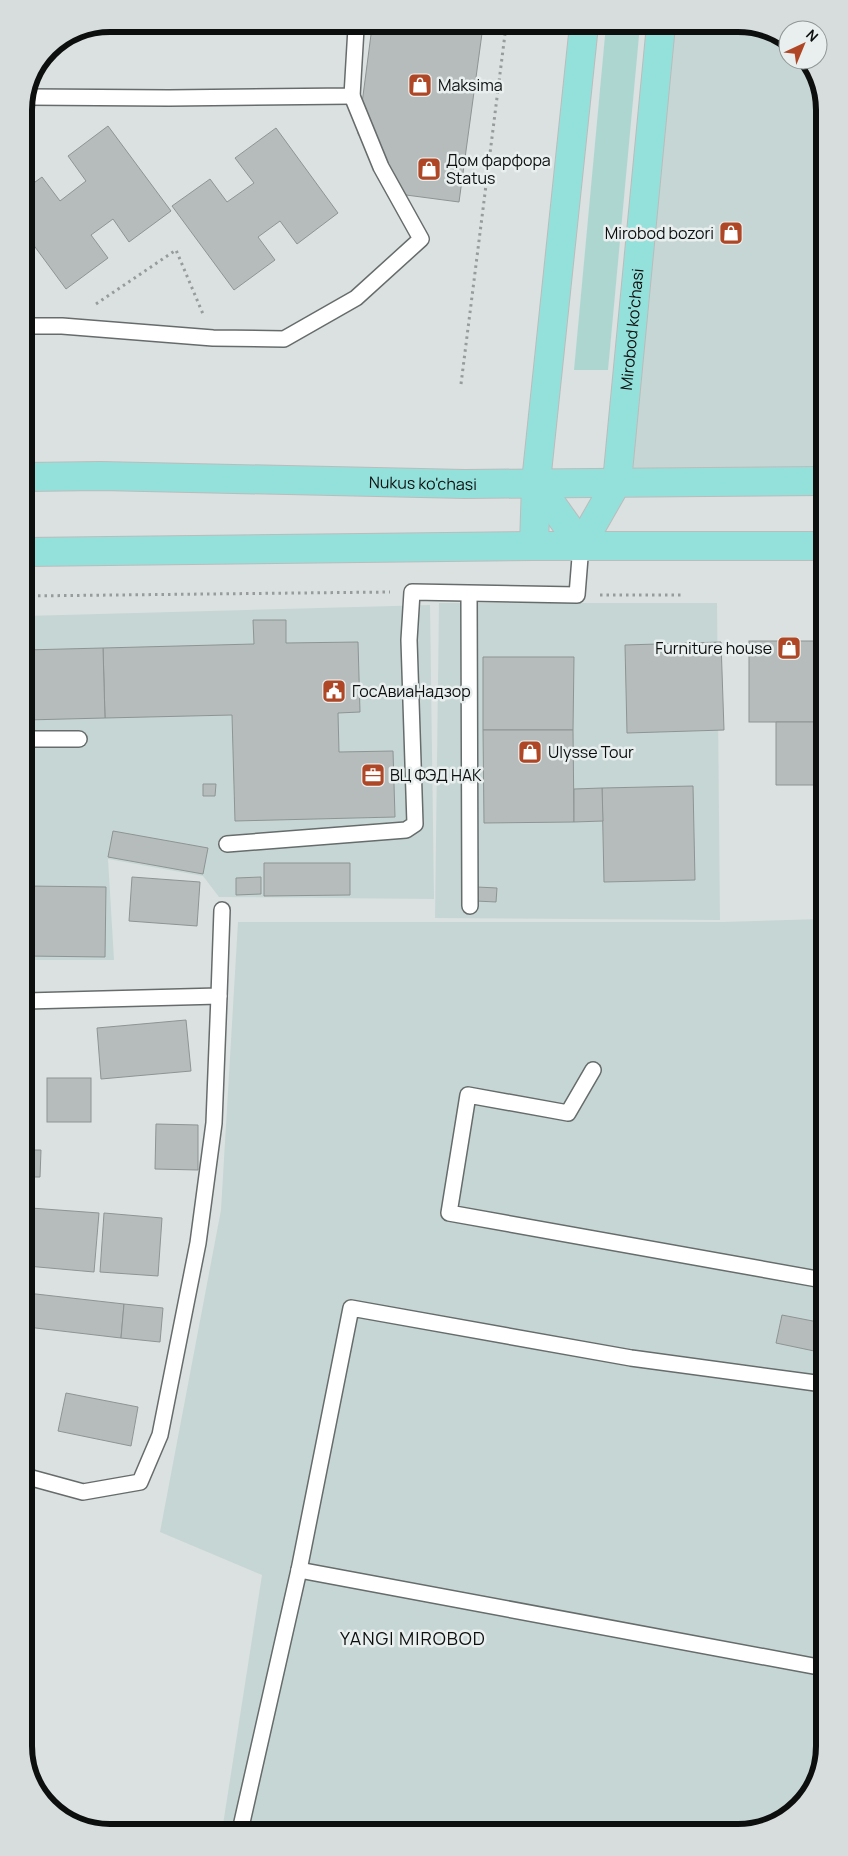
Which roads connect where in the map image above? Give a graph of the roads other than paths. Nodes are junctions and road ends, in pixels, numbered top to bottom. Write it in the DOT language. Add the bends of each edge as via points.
graph roads {
  1 [pos="356,32"];
  2 [pos="583,33"];
  3 [pos="660,33"];
  4 [pos="352,96"];
  5 [pos="34,97"];
  6 [pos="33,326"];
  7 [pos="33,477"];
  8 [pos="816,481"];
  9 [pos="536,482"];
  10 [pos="617,482"];
  11 [pos="581,545"];
  12 [pos="534,546"];
  13 [pos="816,546"];
  14 [pos="33,552"];
  15 [pos="469,594"];
  16 [pos="33,739"];
  17 [pos="79,739"];
  18 [pos="228,844"];
  19 [pos="470,906"];
  20 [pos="222,910"];
  21 [pos="219,996"];
  22 [pos="32,1001"];
  23 [pos="593,1070"];
  24 [pos="816,1279"];
  25 [pos="816,1383"];
  26 [pos="32,1478"];
  27 [pos="299,1570"];
  28 [pos="816,1667"];
  29 [pos="242,1823"];
  1 -- 4 [label="lane"];
  2 -- 9 [label="main road"];
  3 -- 10 [label="main road, Mirobod ko'chasi"];
  4 -- 5 [label="lane"];
  4 -- 6 [label="lane" via="381,167 422,240 356,298 284,339 213,338"];
  7 -- 9 [label="main road, Nukus ko'chasi" via="465,484"];
  8 -- 10 [label="main road, Nukus ko'chasi"];
  9 -- 10 [label="main road, Nukus ko'chasi"];
  9 -- 11 [label="main road"];
  9 -- 12 [label="main road"];
  10 -- 11 [label="main road, Mirobod ko'chasi"];
  11 -- 12 [label="main road"];
  11 -- 13 [label="main road"];
  11 -- 15 [label="lane" via="577,595"];
  12 -- 14 [label="main road"];
  15 -- 18 [label="lane" via="412,592 409,640 415,824 406,830"];
  15 -- 19 [label="lane"];
  16 -- 17 [label="lane"];
  20 -- 21 [label="lane"];
  21 -- 22 [label="lane"];
  21 -- 26 [label="lane" via="214,1124 200,1225 160,1435 140,1482 83,1492"];
  23 -- 24 [label="lane" via="568,1113 468,1095 449,1213"];
  25 -- 27 [label="lane" via="631,1358 352,1308"];
  27 -- 28 [label="lane"];
  27 -- 29 [label="lane"];
}
